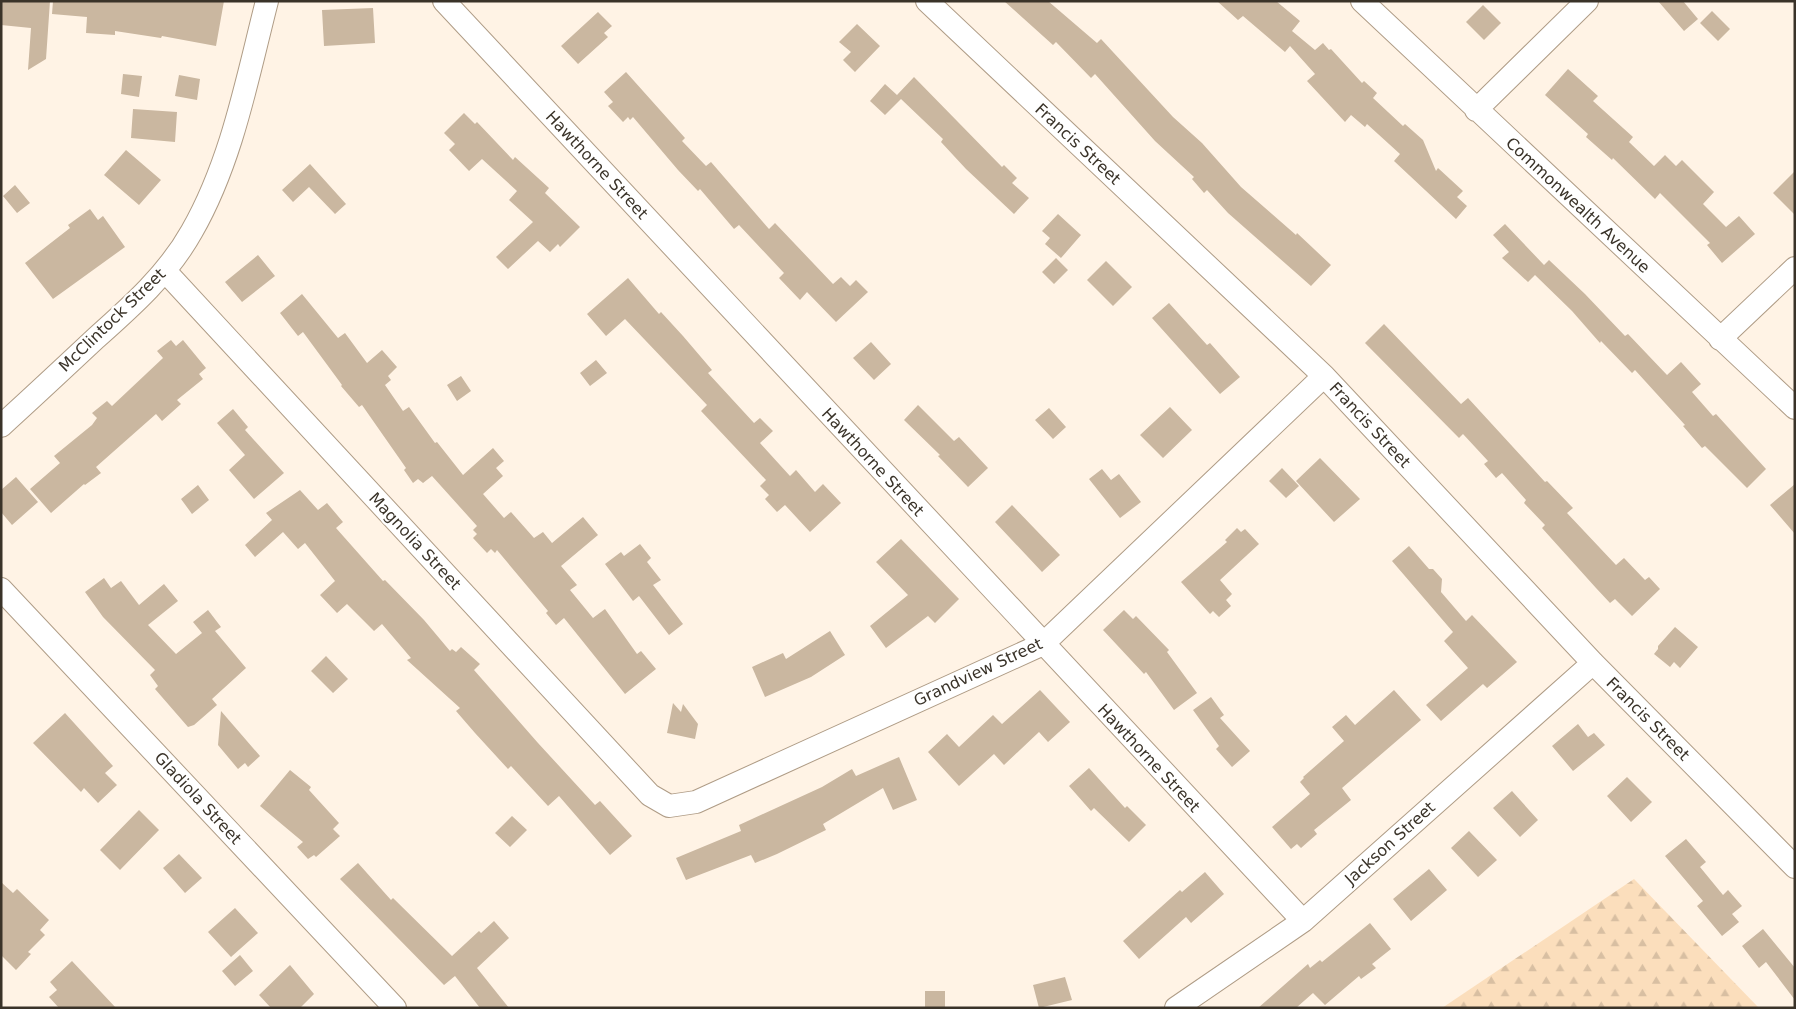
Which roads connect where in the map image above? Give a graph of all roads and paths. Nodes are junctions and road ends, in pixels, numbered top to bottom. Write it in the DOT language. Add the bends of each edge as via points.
graph roads {
  1 [pos="267,1"];
  2 [pos="444,1"];
  3 [pos="927,1"];
  4 [pos="1362,1"];
  5 [pos="1587,1"];
  6 [pos="1476,110"];
  7 [pos="1795,268"];
  8 [pos="165,271"];
  9 [pos="1720,339"];
  10 [pos="1324,376"];
  11 [pos="1795,408"];
  12 [pos="1,426"];
  13 [pos="1,589"];
  14 [pos="1043,644"];
  15 [pos="1593,662"];
  16 [pos="669,806"];
  17 [pos="1795,867"];
  18 [pos="1302,921"];
  19 [pos="395,1008"];
  20 [pos="1176,1008"];
  1 -- 8 [label="street, McClintock Street" via="223,163 191,233"];
  2 -- 14 [label="street, Hawthorne Street"];
  3 -- 10 [label="street, Francis Street"];
  4 -- 6 [label="street, Commonwealth Avenue"];
  5 -- 6 [label="street"];
  6 -- 9 [label="street, Commonwealth Avenue"];
  7 -- 9 [label="street"];
  8 -- 12 [label="street, McClintock Street"];
  8 -- 16 [label="street, Magnolia Street" via="650,795"];
  9 -- 11 [label="street, Commonwealth Avenue"];
  10 -- 14 [label="street, Grandview Street"];
  10 -- 15 [label="street, Francis Street"];
  13 -- 19 [label="street, Gladiola Street"];
  14 -- 16 [label="street, Grandview Street" via="696,802"];
  14 -- 18 [label="street, Hawthorne Street"];
  15 -- 17 [label="street, Francis Street"];
  15 -- 18 [label="street, Jackson Street"];
  18 -- 20 [label="street, Jackson Street"];
}
